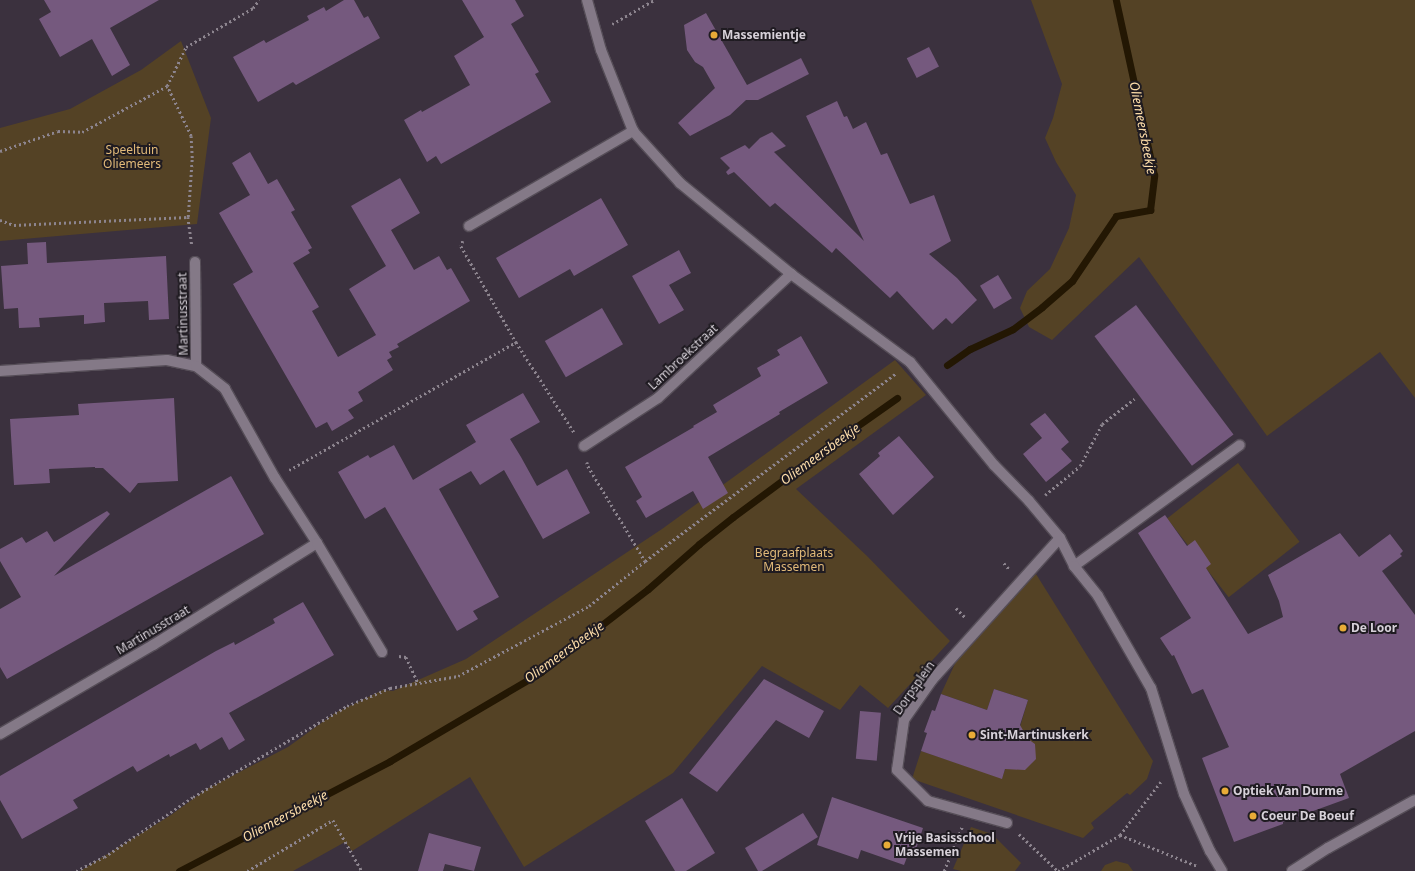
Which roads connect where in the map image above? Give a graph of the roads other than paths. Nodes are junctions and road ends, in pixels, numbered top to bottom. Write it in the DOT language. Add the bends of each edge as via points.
graph roads {
  1 [pos="587,0"];
  2 [pos="633,131"];
  3 [pos="469,226"];
  4 [pos="195,262"];
  5 [pos="791,274"];
  6 [pos="196,366"];
  7 [pos="0,371"];
  8 [pos="1240,445"];
  9 [pos="584,446"];
  10 [pos="1060,538"];
  11 [pos="316,543"];
  12 [pos="1074,566"];
  13 [pos="382,652"];
  14 [pos="0,734"];
  15 [pos="1415,800"];
  16 [pos="1007,823"];
  17 [pos="1222,871"];
  18 [pos="1292,871"];
  1 -- 2 [label="street" via="601,50"];
  2 -- 3 [label="street"];
  2 -- 5 [label="street" via="680,183"];
  4 -- 6 [label="street, Martinusstraat"];
  5 -- 9 [label="street, Lambroekstraat" via="658,398"];
  5 -- 10 [label="street" via="910,362 994,465"];
  6 -- 7 [label="street, Martinusstraat" via="167,360"];
  6 -- 11 [label="street, Martinusstraat" via="225,389 275,478"];
  8 -- 12 [label="street"];
  10 -- 12 [label="street"];
  10 -- 16 [label="street, Dorpsplein" via="932,680 904,720 897,770 928,801"];
  11 -- 13 [label="street, Martinusstraat"];
  11 -- 14 [label="street, Martinusstraat" via="153,645"];
  12 -- 17 [label="street" via="1098,596 1151,688 1184,794"];
  15 -- 18 [label="street"];
}
